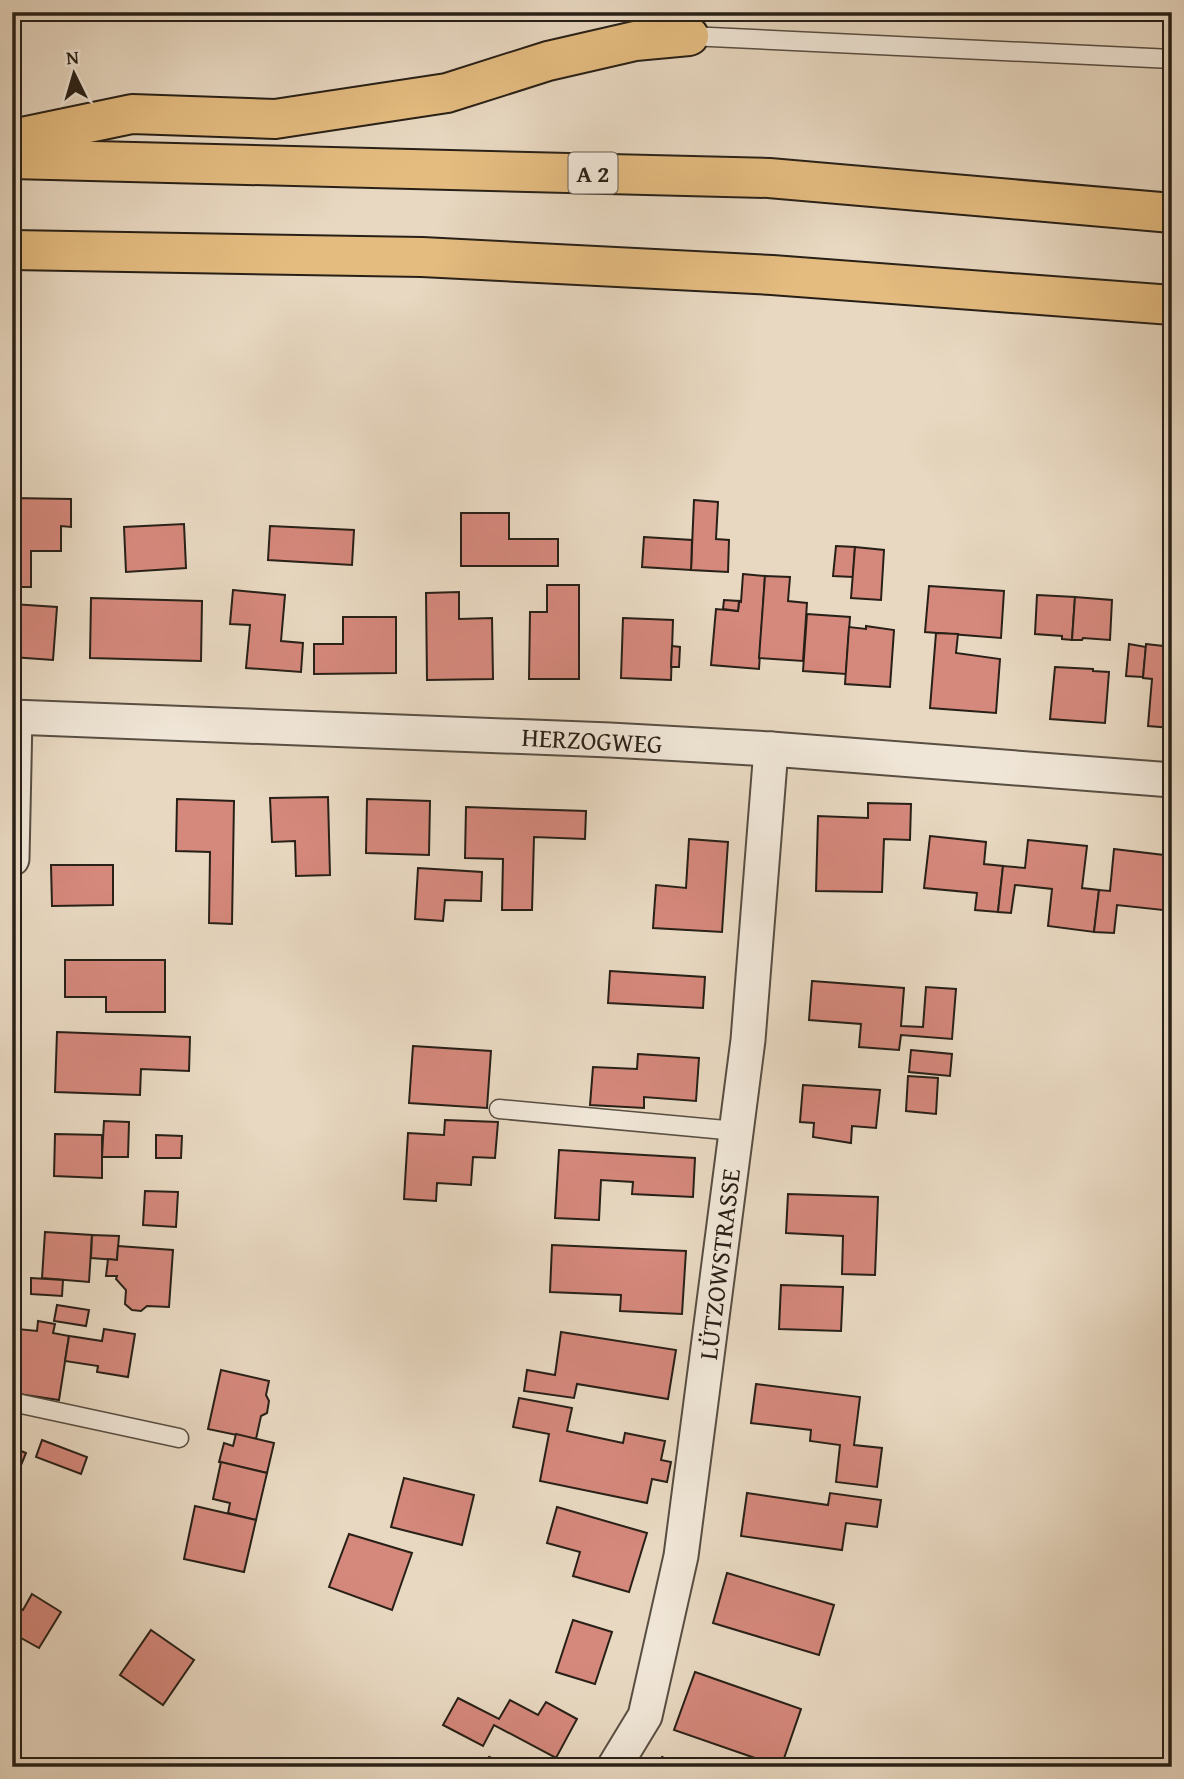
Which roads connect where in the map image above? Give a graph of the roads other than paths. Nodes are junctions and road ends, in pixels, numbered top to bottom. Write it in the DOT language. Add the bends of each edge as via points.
graph roads {
  1 [pos="690,36"];
  2 [pos="1172,59"];
  3 [pos="12,139"];
  4 [pos="12,159"];
  5 [pos="1172,213"];
  6 [pos="12,250"];
  7 [pos="1172,305"];
  8 [pos="13,717"];
  9 [pos="771,749"];
  10 [pos="1172,780"];
  11 [pos="12,859"];
  12 [pos="499,1109"];
  13 [pos="736,1131"];
  14 [pos="12,1402"];
  15 [pos="179,1438"];
  16 [pos="614,1767"];
  1 -- 2 [label="lane"];
  1 -- 3 [label="highway" via="635,41 548,61 447,93 302,116 132,114"];
  4 -- 5 [label="highway, A 2" via="769,178"];
  6 -- 7 [label="highway" via="422,257 772,275"];
  8 -- 9 [label="street, HERZOGWEG"];
  8 -- 11 [label="street"];
  9 -- 10 [label="street, HERZOGWEG"];
  9 -- 13 [label="street, LÜTZOWSTRASSE" via="748,1040"];
  12 -- 13 [label="lane"];
  13 -- 16 [label="street, LÜTZOWSTRASSE" via="681,1556 645,1716"];
  14 -- 15 [label="lane"];
}
